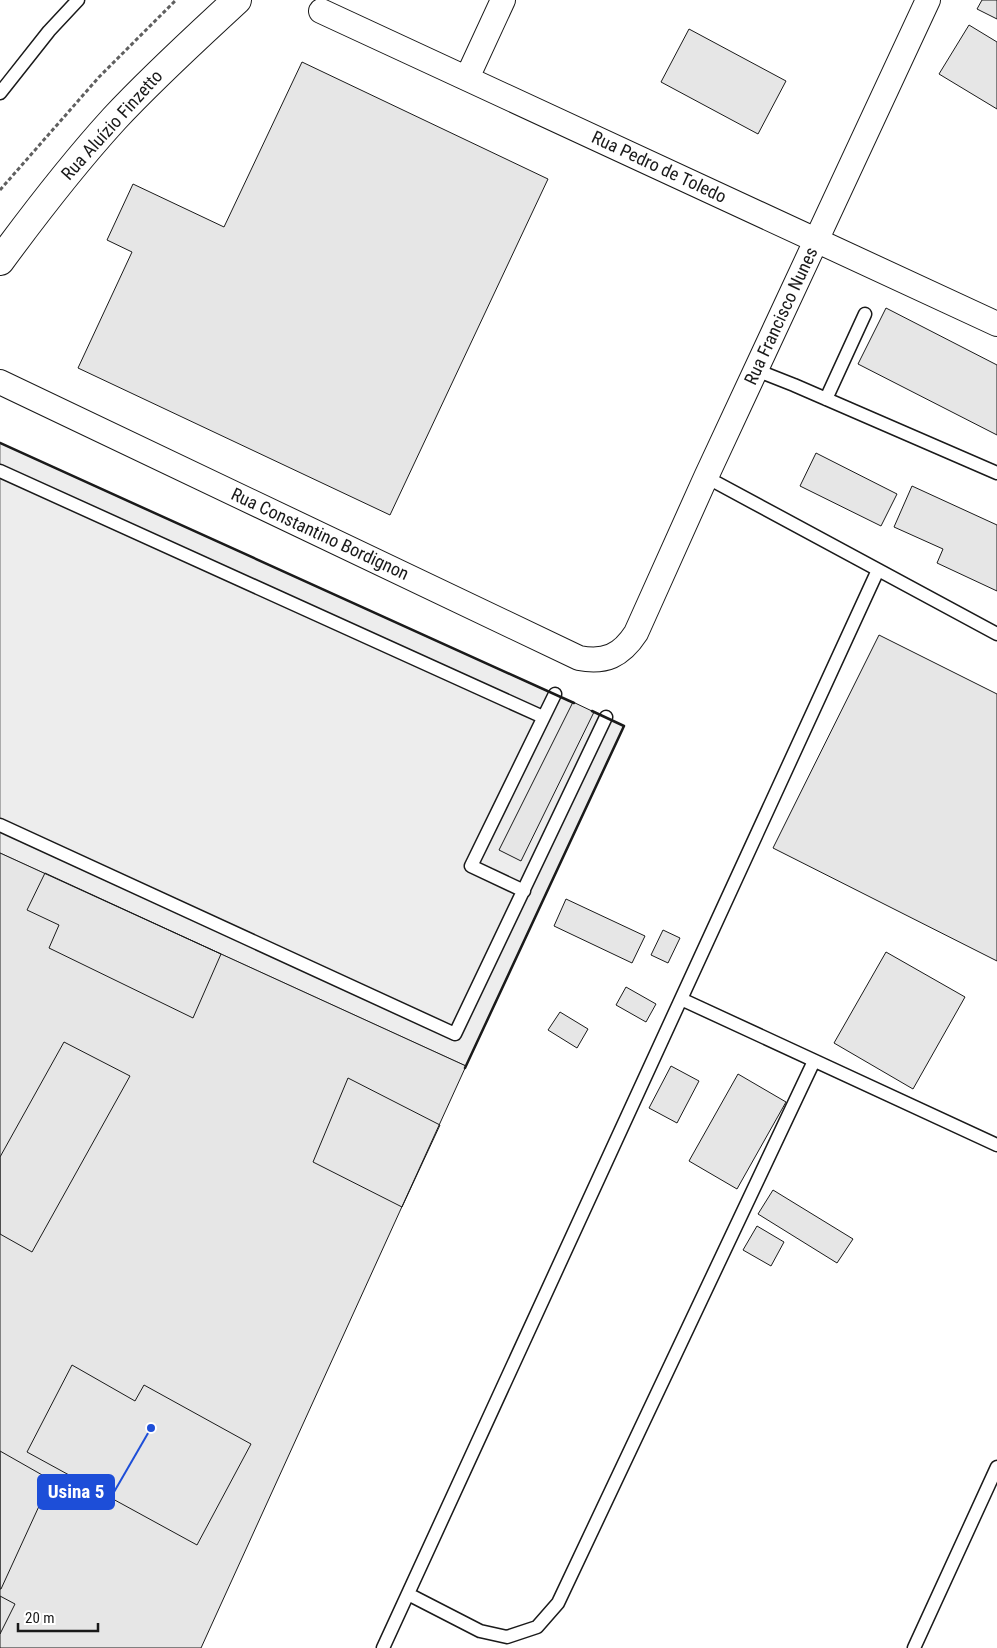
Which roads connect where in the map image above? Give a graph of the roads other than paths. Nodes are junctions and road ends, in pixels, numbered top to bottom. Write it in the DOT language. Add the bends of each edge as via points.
graph roads {
  1 [pos="78,0"];
  2 [pos="237,0"];
  3 [pos="503,0"];
  4 [pos="928,0"];
  5 [pos="320,11"];
  6 [pos="467,78"];
  7 [pos="0,93"];
  8 [pos="816,240"];
  9 [pos="0,261"];
  10 [pos="865,314"];
  11 [pos="997,324"];
  12 [pos="756,370"];
  13 [pos="0,382"];
  14 [pos="826,399"];
  15 [pos="0,471"];
  16 [pos="997,473"];
  17 [pos="706,477"];
  18 [pos="878,570"];
  19 [pos="636,634"];
  20 [pos="997,634"];
  21 [pos="555,694"];
  22 [pos="543,717"];
  23 [pos="606,717"];
  24 [pos="0,825"];
  25 [pos="524,891"];
  26 [pos="681,999"];
  27 [pos="814,1061"];
  28 [pos="997,1145"];
  29 [pos="997,1467"];
  30 [pos="408,1594"];
  31 [pos="383,1648"];
  32 [pos="914,1648"];
  1 -- 7 [label="lane"];
  2 -- 9 [label="main road, Rua Aluízio Finzetto" via="114,119 53,190"];
  3 -- 6 [label="street"];
  4 -- 8 [label="street, Rua Francisco Nunes"];
  5 -- 6 [label="street, Rua Pedro de Toledo"];
  6 -- 8 [label="street, Rua Pedro de Toledo"];
  8 -- 11 [label="street, Rua Pedro de Toledo"];
  8 -- 12 [label="street, Rua Francisco Nunes"];
  10 -- 14 [label="lane"];
  12 -- 14 [label="lane"];
  12 -- 17 [label="street, Rua Francisco Nunes"];
  13 -- 19 [label="street, Rua Constantino Bordignon" via="579,658 600,660 610,657 625,648"];
  14 -- 16 [label="lane"];
  15 -- 22 [label="lane"];
  17 -- 18 [label="lane"];
  17 -- 19 [label="street, Rua Francisco Nunes"];
  18 -- 20 [label="lane"];
  18 -- 26 [label="lane"];
  21 -- 22 [label="lane"];
  22 -- 25 [label="lane" via="471,866"];
  23 -- 25 [label="lane"];
  24 -- 25 [label="lane" via="455,1034"];
  26 -- 27 [label="lane"];
  26 -- 30 [label="lane"];
  27 -- 28 [label="lane"];
  27 -- 30 [label="lane" via="558,1603 537,1627 507,1637 480,1630"];
  29 -- 32 [label="lane"];
  30 -- 31 [label="lane"];
}
